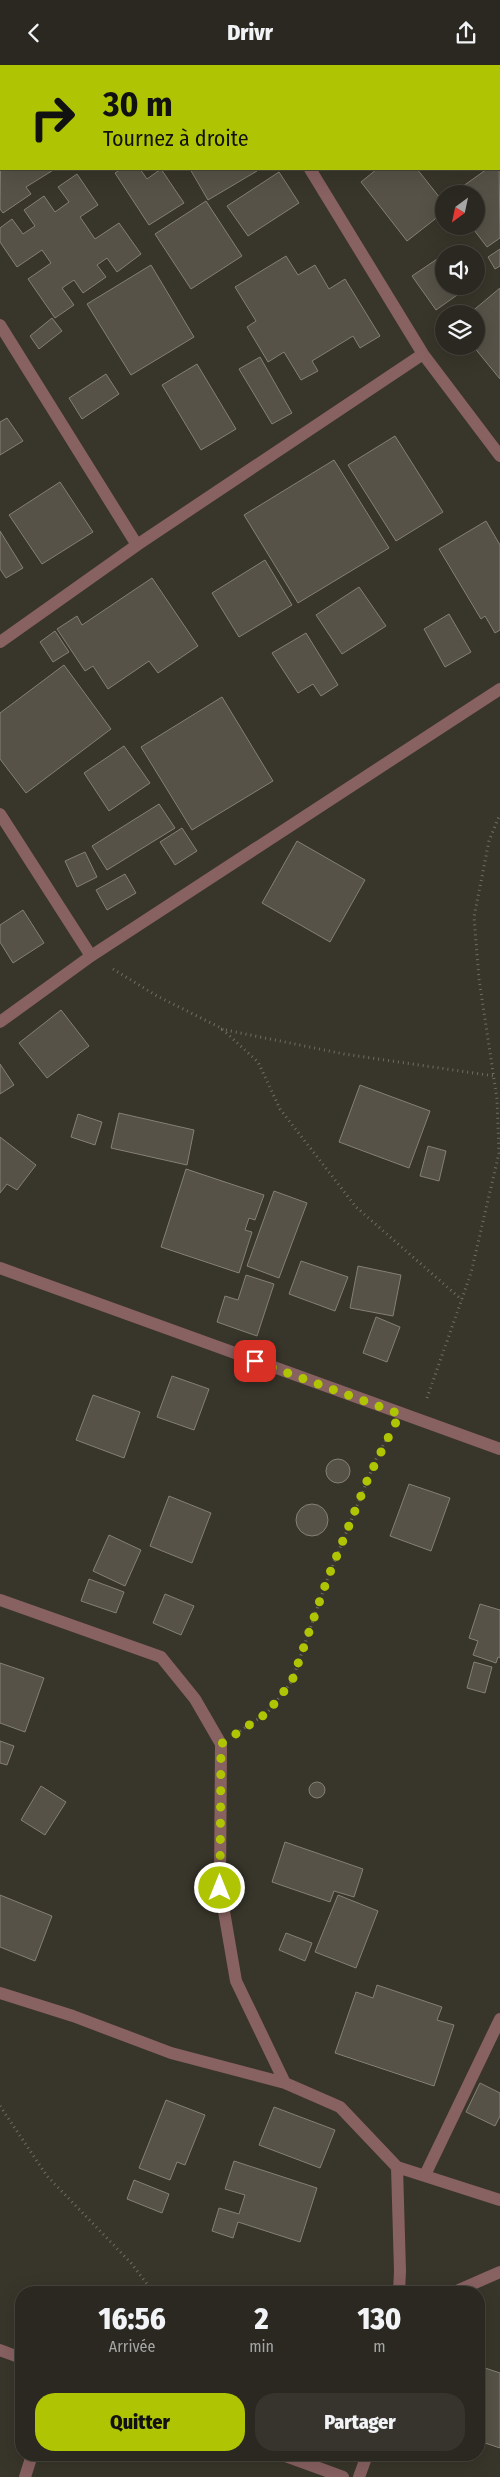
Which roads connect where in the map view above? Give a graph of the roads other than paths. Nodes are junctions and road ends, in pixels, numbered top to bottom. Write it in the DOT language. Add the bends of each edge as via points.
graph roads {
  1 [pos="311,170"];
  2 [pos="0,325"];
  3 [pos="423,354"];
  4 [pos="498,447"];
  5 [pos="137,545"];
  6 [pos="0,642"];
  7 [pos="500,689"];
  8 [pos="0,813"];
  9 [pos="91,956"];
  10 [pos="0,1022"];
  11 [pos="0,1269"];
  12 [pos="500,1449"];
  13 [pos="0,1600"];
  14 [pos="0,1993"];
  15 [pos="500,2019"];
  16 [pos="285,2083"];
  17 [pos="397,2167"];
  18 [pos="425,2175"];
  19 [pos="500,2200"];
  20 [pos="500,2272"];
  21 [pos="399,2286"];
  22 [pos="468,2286"];
  23 [pos="0,2350"];
  24 [pos="15,2356"];
  25 [pos="30,2461"];
  26 [pos="300,2461"];
  27 [pos="365,2461"];
  28 [pos="25,2477"];
  29 [pos="343,2477"];
  30 [pos="359,2477"];
  1 -- 3 [label="street"];
  2 -- 5 [label="street"];
  3 -- 4 [label="street"];
  3 -- 5 [label="street"];
  5 -- 6 [label="street"];
  7 -- 9 [label="street"];
  8 -- 9 [label="street"];
  9 -- 10 [label="street"];
  11 -- 12 [label="street"];
  13 -- 16 [label="street" via="160,1657 195,1699 221,1744 220,1888 236,1981"];
  14 -- 16 [label="street" via="171,2053"];
  15 -- 18 [label="street"];
  16 -- 17 [label="street" via="340,2107"];
  17 -- 18 [label="street"];
  17 -- 21 [label="street"];
  18 -- 19 [label="street"];
  20 -- 22 [label="street"];
  23 -- 24 [label="street"];
  25 -- 28 [label="street"];
  26 -- 29 [label="street"];
  27 -- 30 [label="street"];
}
